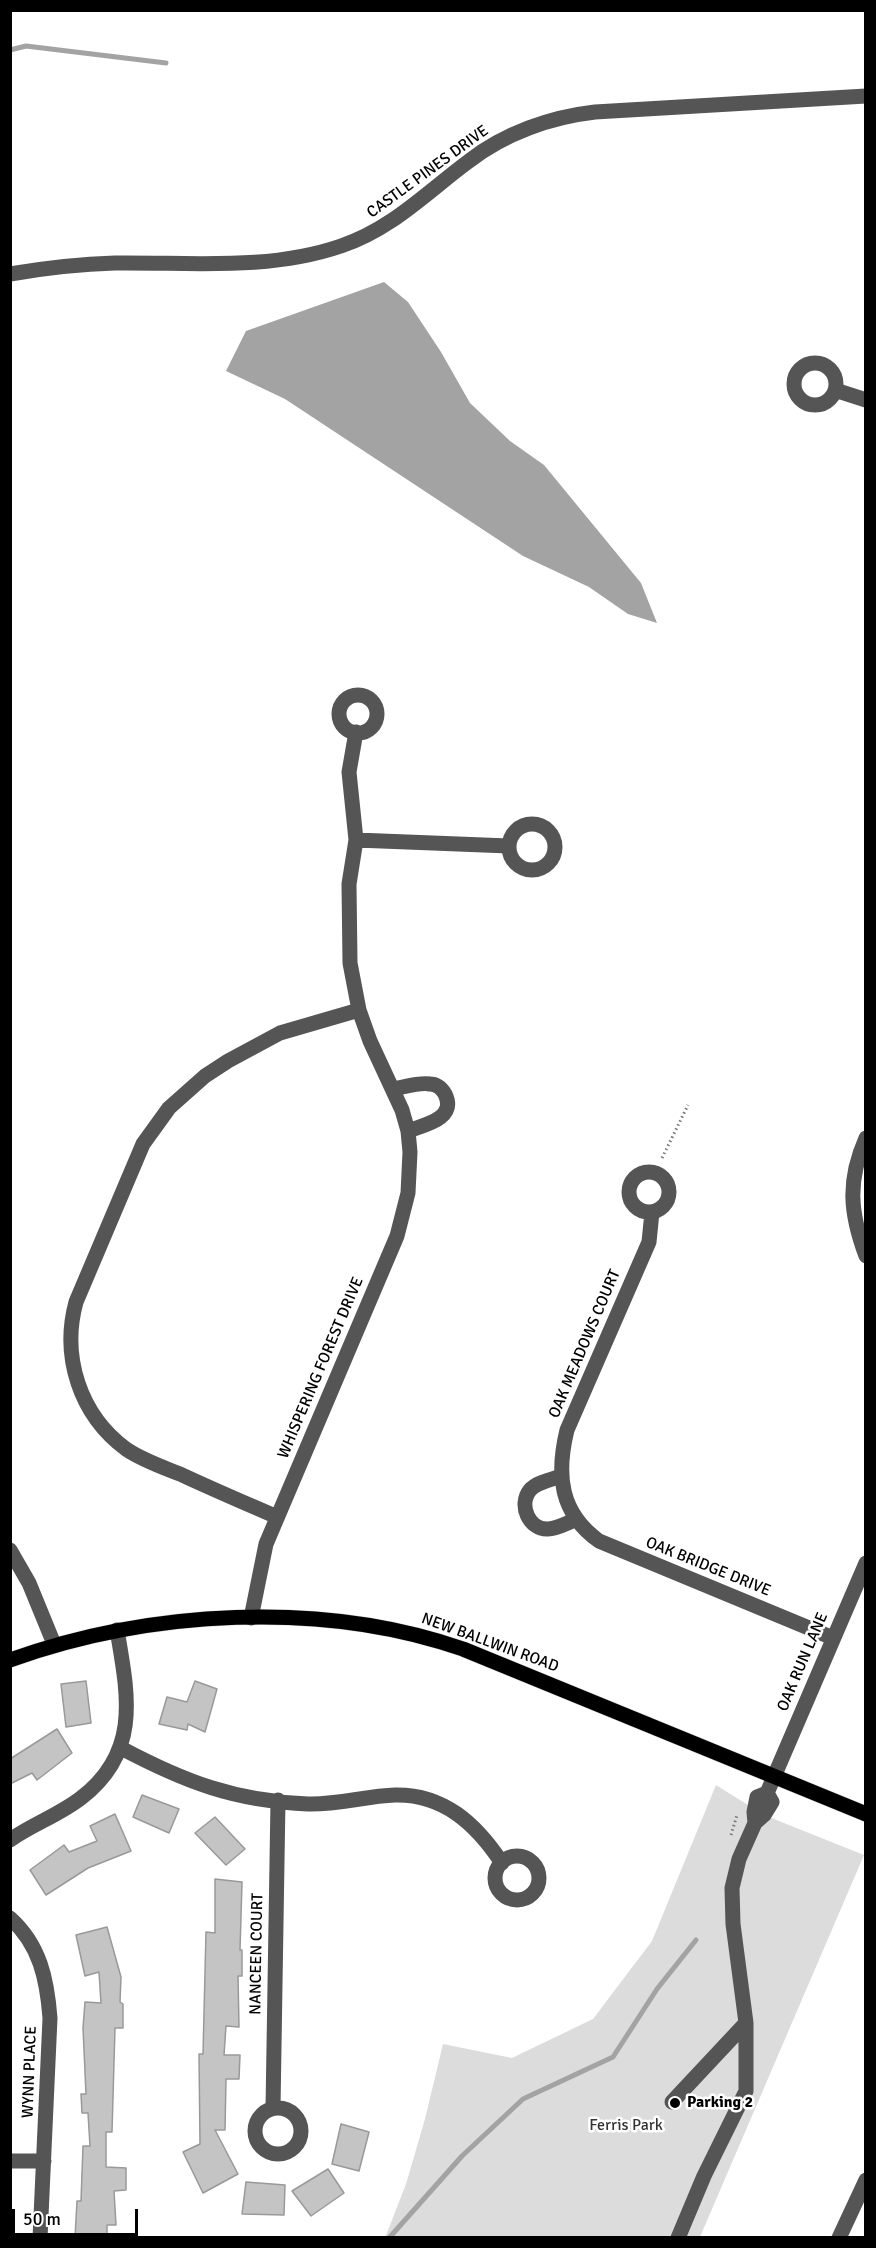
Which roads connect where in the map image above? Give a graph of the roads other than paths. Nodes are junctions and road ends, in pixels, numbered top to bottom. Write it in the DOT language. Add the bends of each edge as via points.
graph roads {
  1 [pos="866,96"];
  2 [pos="10,274"];
  3 [pos="836,390"];
  4 [pos="866,400"];
  5 [pos="356,732"];
  6 [pos="357,840"];
  7 [pos="509,846"];
  8 [pos="358,1010"];
  9 [pos="393,1089"];
  10 [pos="408,1131"];
  11 [pos="866,1138"];
  12 [pos="652,1212"];
  13 [pos="862,1235"];
  14 [pos="866,1256"];
  15 [pos="563,1484"];
  16 [pos="277,1517"];
  17 [pos="575,1520"];
  18 [pos="10,1550"];
  19 [pos="866,1563"];
  20 [pos="251,1618"];
  21 [pos="117,1630"];
  22 [pos="833,1638"];
  23 [pos="54,1644"];
  24 [pos="10,1660"];
  25 [pos="121,1748"];
  26 [pos="774,1775"];
  27 [pos="278,1800"];
  28 [pos="866,1814"];
  29 [pos="10,1840"];
  30 [pos="502,1863"];
  31 [pos="10,1918"];
  32 [pos="746,2023"];
  33 [pos="672,2102"];
  34 [pos="273,2108"];
  35 [pos="10,2161"];
  36 [pos="44,2161"];
  37 [pos="866,2180"];
  38 [pos="40,2238"];
  39 [pos="678,2238"];
  40 [pos="839,2238"];
  1 -- 2 [label="street, CASTLE PINES DRIVE" via="606,111 564,117 489,147 409,210 367,236 307,256 272,262 114,263"];
  3 -- 4 [label="street"];
  5 -- 6 [label="street, WHISPERING FOREST DRIVE" via="349,772"];
  6 -- 7 [label="street"];
  6 -- 8 [label="street, WHISPERING FOREST DRIVE" via="349,884 348,935"];
  8 -- 9 [label="street, WHISPERING FOREST DRIVE"];
  8 -- 16 [label="street" via="280,1033 205,1076 169,1108 143,1144 70,1322 77,1384 88,1406 114,1439 142,1458"];
  9 -- 10 [label="street, WHISPERING FOREST DRIVE"];
  9 -- 10 [label="street" via="432,1084 446,1096 446,1109 440,1118"];
  10 -- 16 [label="street, WHISPERING FOREST DRIVE" via="408,1193 397,1236"];
  11 -- 13 [label="street" via="852,1183 853,1215"];
  12 -- 15 [label="street, OAK MEADOWS COURT" via="649,1242 567,1430 561,1461"];
  13 -- 14 [label="street"];
  15 -- 17 [label="street, OAK BRIDGE DRIVE"];
  15 -- 17 [label="street" via="537,1485 530,1490 525,1512 537,1527 546,1530"];
  16 -- 20 [label="street, WHISPERING FOREST DRIVE" via="266,1544"];
  17 -- 22 [label="street, OAK BRIDGE DRIVE" via="599,1541"];
  18 -- 23 [label="street" via="29,1583"];
  19 -- 22 [label="street, OAK RUN LANE"];
  20 -- 21 [label="main road, NEW BALLWIN ROAD" via="155,1623"];
  20 -- 26 [label="main road, NEW BALLWIN ROAD" via="354,1623 435,1640"];
  21 -- 23 [label="main road, NEW BALLWIN ROAD"];
  21 -- 25 [label="street" via="127,1691"];
  22 -- 26 [label="street, OAK RUN LANE"];
  23 -- 24 [label="main road, NEW BALLWIN ROAD"];
  25 -- 27 [label="street" via="166,1772 208,1788"];
  25 -- 29 [label="street" via="109,1769 80,1798"];
  26 -- 28 [label="main road, NEW BALLWIN ROAD"];
  26 -- 32 [label="street" via="767,1793 772,1802 755,1824 739,1859 732,1888"];
  27 -- 30 [label="street" via="308,1804 395,1795 432,1801 453,1810 485,1838"];
  27 -- 34 [label="street, NANCEEN COURT"];
  31 -- 36 [label="street, WYNN PLACE" via="33,1944 41,1961 48,1998"];
  32 -- 33 [label="street"];
  32 -- 39 [label="street" via="746,2091"];
  35 -- 36 [label="street"];
  36 -- 38 [label="street, WYNN PLACE"];
  37 -- 40 [label="street"];
}
